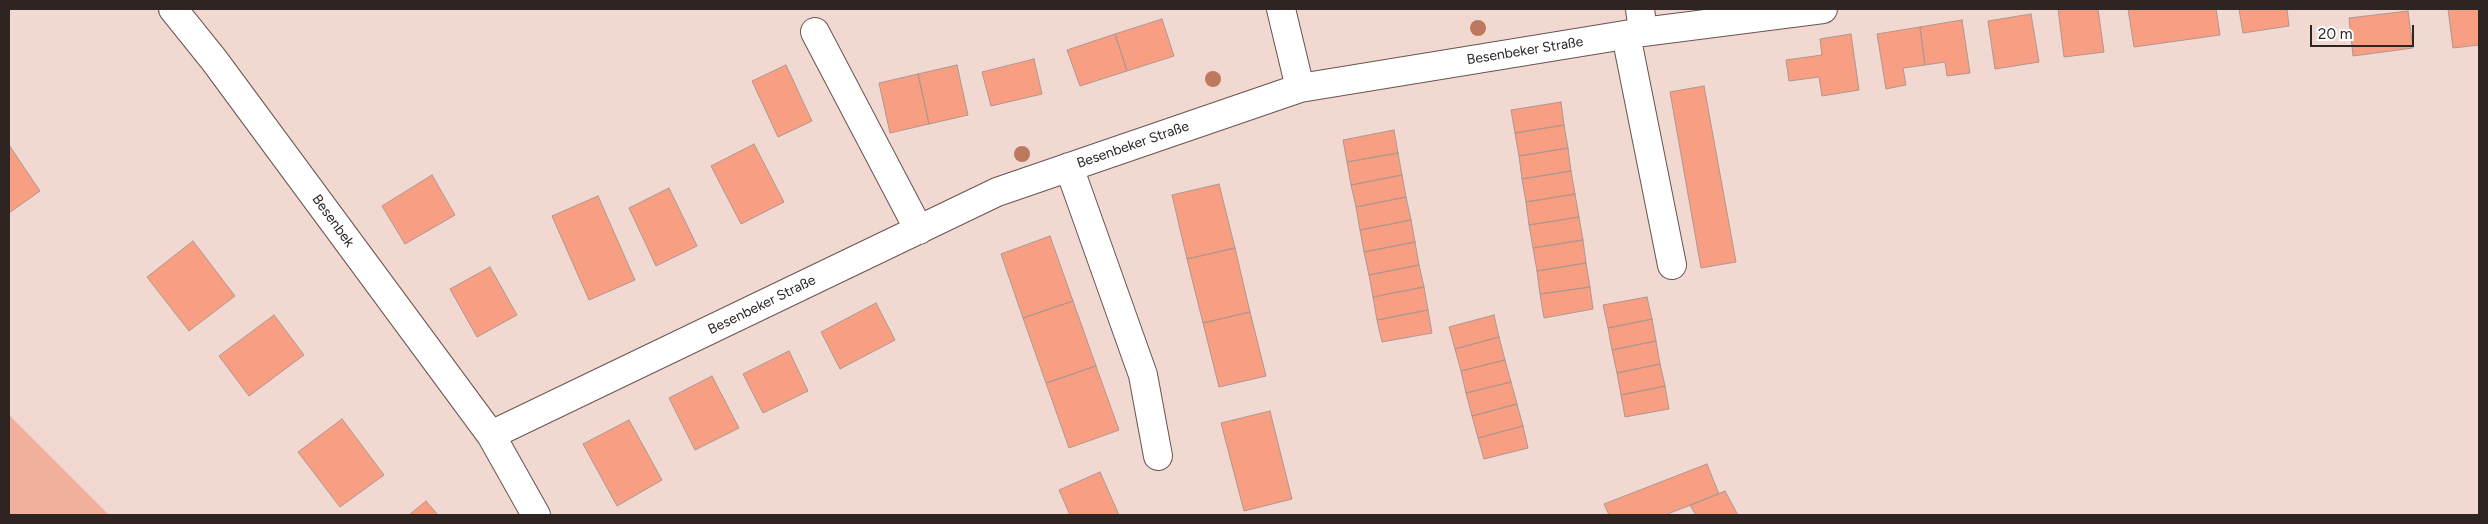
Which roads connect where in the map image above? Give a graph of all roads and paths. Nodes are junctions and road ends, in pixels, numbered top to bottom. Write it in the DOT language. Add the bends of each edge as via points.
graph roads {
  1 [pos="173,9"];
  2 [pos="1281,9"];
  3 [pos="1823,9"];
  4 [pos="1637,25"];
  5 [pos="815,32"];
  6 [pos="1300,88"];
  7 [pos="1069,167"];
  8 [pos="918,230"];
  9 [pos="1672,265"];
  10 [pos="491,435"];
  11 [pos="1158,456"];
  12 [pos="536,515"];
  1 -- 10 [label="street, Besenbek"];
  2 -- 6 [label="street"];
  3 -- 4 [label="street, Besenbeker Straße"];
  4 -- 6 [label="street, Besenbeker Straße"];
  4 -- 9 [label="street"];
  5 -- 8 [label="street"];
  6 -- 7 [label="street, Besenbeker Straße"];
  7 -- 8 [label="street, Besenbeker Straße" via="996,192"];
  7 -- 11 [label="street" via="1143,375"];
  8 -- 10 [label="street, Besenbeker Straße"];
  10 -- 12 [label="street, Besenbek"];
}
